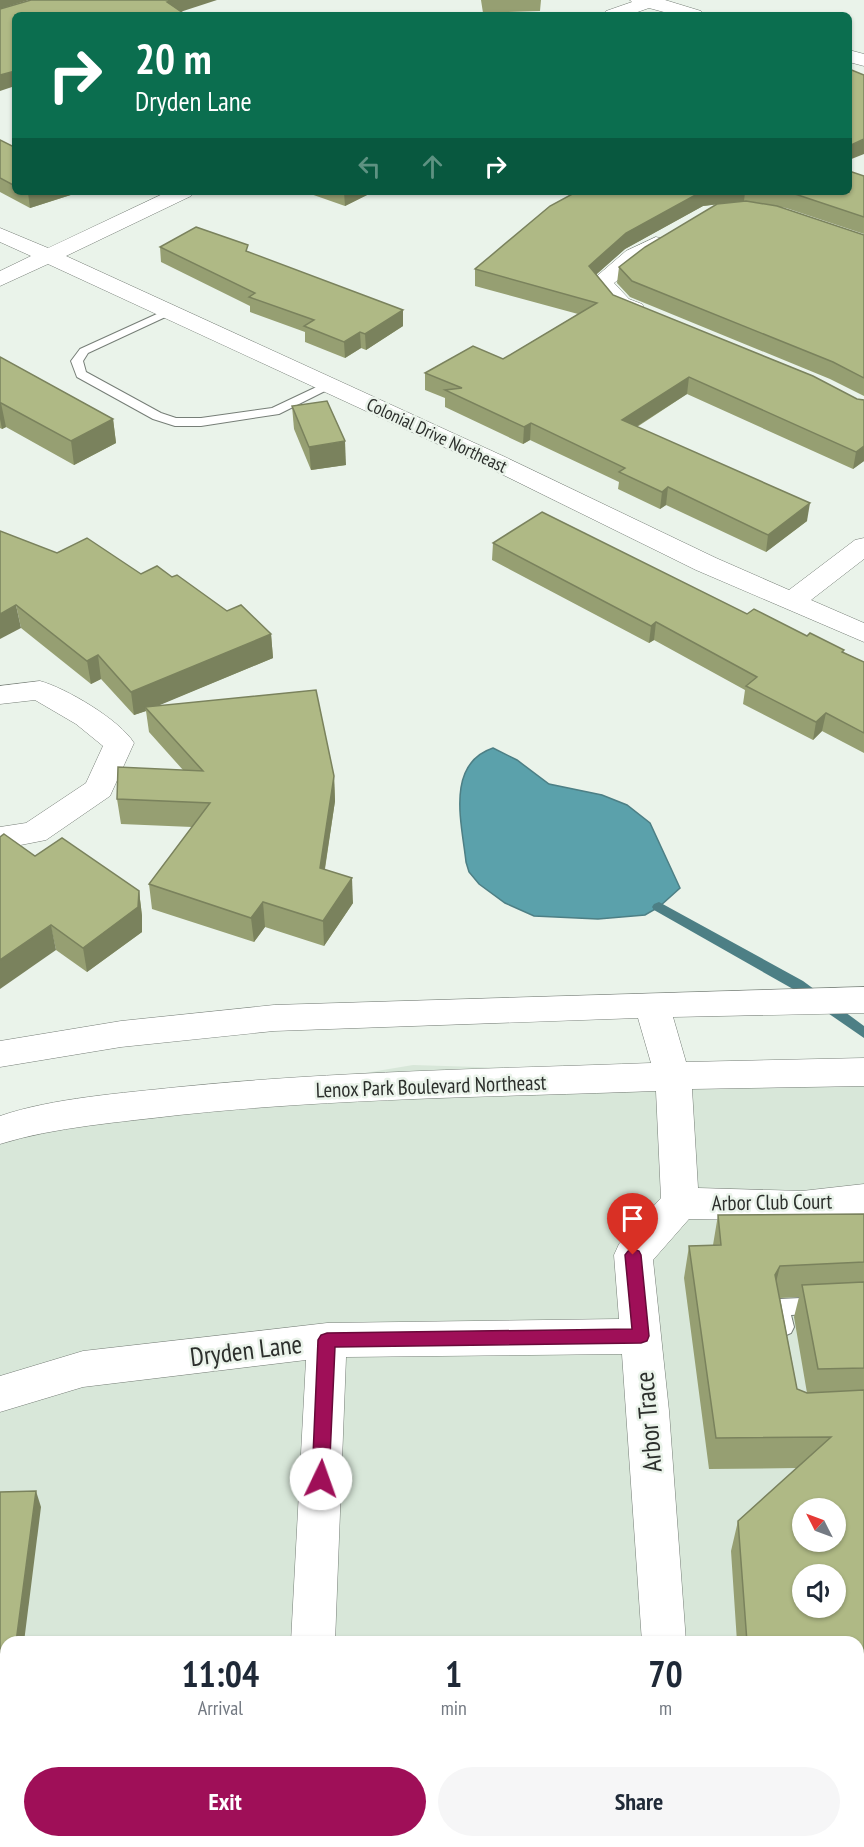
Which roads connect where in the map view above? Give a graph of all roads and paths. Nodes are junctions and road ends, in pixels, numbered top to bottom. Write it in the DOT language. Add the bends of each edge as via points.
graph roads {
  1 [pos="648,1"];
  2 [pos="620,12"];
  3 [pos="685,12"];
  4 [pos="178,195"];
  5 [pos="0,234"];
  6 [pos="672,234"];
  7 [pos="48,256"];
  8 [pos="0,279"];
  9 [pos="170,311"];
  10 [pos="654,318"];
  11 [pos="331,385"];
  12 [pos="864,546"];
  13 [pos="793,600"];
  14 [pos="864,633"];
  15 [pos="0,695"];
  16 [pos="0,838"];
  17 [pos="864,1000"];
  18 [pos="652,1006"];
  19 [pos="0,1054"];
  20 [pos="864,1072"];
  21 [pos="673,1078"];
  22 [pos="0,1130"];
  23 [pos="864,1199"];
  24 [pos="680,1203"];
  25 [pos="864,1303"];
  26 [pos="641,1336"];
  27 [pos="327,1340"];
  28 [pos="787,1349"];
  29 [pos="0,1394"];
  30 [pos="313,1636"];
  31 [pos="664,1636"];
  1 -- 2 [label="street"];
  1 -- 3 [label="street"];
  4 -- 7 [label="street"];
  5 -- 7 [label="street, Colonial Drive Northeast"];
  6 -- 10 [label="street" via="634,256 601,282 621,304"];
  7 -- 8 [label="street"];
  7 -- 9 [label="street, Colonial Drive Northeast"];
  9 -- 11 [label="street, Colonial Drive Northeast"];
  9 -- 11 [label="lane" via="84,351 77,361 81,374 175,422 275,411"];
  11 -- 13 [label="street, Colonial Drive Northeast" via="706,564"];
  12 -- 13 [label="street"];
  13 -- 14 [label="street, Colonial Drive Northeast"];
  15 -- 16 [label="street" via="40,690 86,717 119,743 99,789 35,832"];
  17 -- 18 [label="street"];
  18 -- 19 [label="street" via="273,1018 121,1034"];
  18 -- 21 [label="street"];
  20 -- 21 [label="street, Lenox Park Boulevard Northeast"];
  21 -- 22 [label="street, Lenox Park Boulevard Northeast" via="276,1091 127,1107"];
  21 -- 24 [label="street"];
  23 -- 24 [label="street, Arbor Club Court" via="802,1206"];
  24 -- 26 [label="street, Arbor Trace" via="633,1255"];
  25 -- 28 [label="lane" via="780,1307"];
  26 -- 27 [label="street, Dryden Lane"];
  26 -- 31 [label="street, Arbor Trace"];
  27 -- 29 [label="street, Dryden Lane" via="83,1370"];
  27 -- 30 [label="street"];
}
